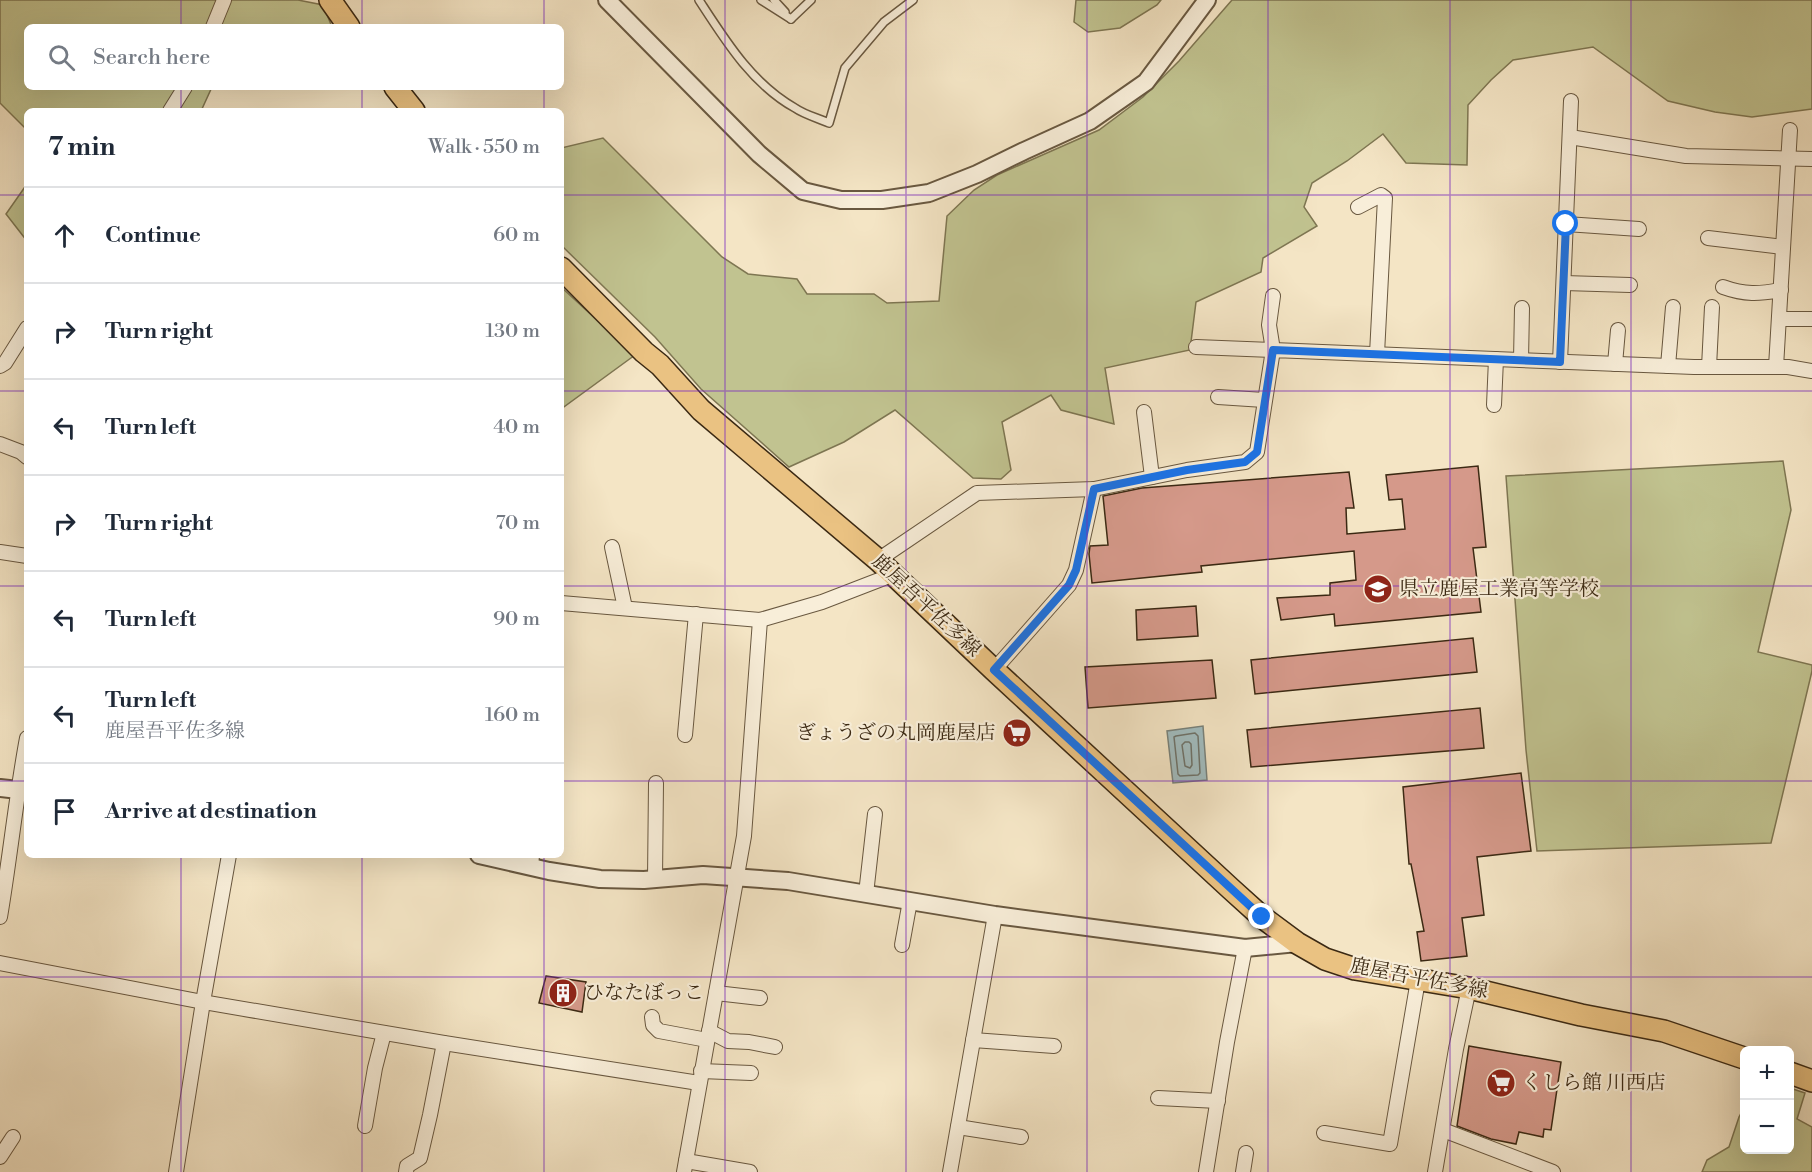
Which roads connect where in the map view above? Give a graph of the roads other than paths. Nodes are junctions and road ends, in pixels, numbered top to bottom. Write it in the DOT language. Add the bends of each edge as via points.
graph roads {
  1 [pos="224,0"];
  2 [pos="330,0"];
  3 [pos="607,0"];
  4 [pos="699,0"];
  5 [pos="761,0"];
  6 [pos="774,0"];
  7 [pos="811,0"];
  8 [pos="913,0"];
  9 [pos="1207,0"];
  10 [pos="791,19"];
  11 [pos="214,24"];
  12 [pos="347,24"];
  13 [pos="183,90"];
  14 [pos="397,90"];
  15 [pos="1571,101"];
  16 [pos="172,108"];
  17 [pos="412,108"];
  18 [pos="1790,130"];
  19 [pos="1570,137"];
  20 [pos="1789,159"];
  21 [pos="1812,159"];
  22 [pos="1358,207"];
  23 [pos="1566,224"];
  24 [pos="1639,229"];
  25 [pos="1708,238"];
  26 [pos="1783,247"];
  27 [pos="564,271"];
  28 [pos="1564,283"];
  29 [pos="1630,285"];
  30 [pos="1723,287"];
  31 [pos="1781,290"];
  32 [pos="1273,296"];
  33 [pos="1673,307"];
  34 [pos="1712,307"];
  35 [pos="1522,308"];
  36 [pos="1779,319"];
  37 [pos="1812,319"];
  38 [pos="1618,330"];
  39 [pos="24,345"];
  40 [pos="1196,347"];
  41 [pos="1273,350"];
  42 [pos="1377,354"];
  43 [pos="1496,359"];
  44 [pos="1521,360"];
  45 [pos="1560,362"];
  46 [pos="1615,364"];
  47 [pos="0,366"];
  48 [pos="1668,366"];
  49 [pos="1710,367"];
  50 [pos="1776,367"];
  51 [pos="1812,371"];
  52 [pos="1218,397"];
  53 [pos="1264,400"];
  54 [pos="1494,405"];
  55 [pos="1144,412"];
  56 [pos="0,444"];
  57 [pos="24,454"];
  58 [pos="1152,477"];
  59 [pos="1094,489"];
  60 [pos="612,547"];
  61 [pos="0,552"];
  62 [pos="24,556"];
  63 [pos="878,560"];
  64 [pos="892,575"];
  65 [pos="564,603"];
  66 [pos="625,608"];
  67 [pos="696,614"];
  68 [pos="760,620"];
  69 [pos="994,670"];
  70 [pos="686,735"];
  71 [pos="24,769"];
  72 [pos="656,783"];
  73 [pos="0,789"];
  74 [pos="22,790"];
  75 [pos="875,814"];
  76 [pos="228,858"];
  77 [pos="503,858"];
  78 [pos="532,861"];
  79 [pos="737,877"];
  80 [pos="655,879"];
  81 [pos="866,894"];
  82 [pos="910,901"];
  83 [pos="995,915"];
  84 [pos="0,917"];
  85 [pos="1297,943"];
  86 [pos="902,945"];
  87 [pos="1245,948"];
  88 [pos="0,963"];
  89 [pos="1418,980"];
  90 [pos="1469,988"];
  91 [pos="716,993"];
  92 [pos="760,998"];
  93 [pos="202,1002"];
  94 [pos="652,1017"];
  95 [pos="384,1033"];
  96 [pos="708,1035"];
  97 [pos="973,1040"];
  98 [pos="444,1043"];
  99 [pos="775,1047"];
  100 [pos="1054,1047"];
  101 [pos="1740,1057"];
  102 [pos="751,1072"];
  103 [pos="1794,1074"];
  104 [pos="700,1077"];
  105 [pos="1812,1081"];
  106 [pos="1158,1098"];
  107 [pos="1218,1101"];
  108 [pos="365,1126"];
  109 [pos="958,1127"];
  110 [pos="1443,1130"];
  111 [pos="1324,1133"];
  112 [pos="13,1137"];
  113 [pos="1021,1137"];
  114 [pos="1246,1153"];
  115 [pos="0,1157"];
  116 [pos="685,1166"];
  117 [pos="176,1172"];
  118 [pos="406,1172"];
  119 [pos="750,1172"];
  120 [pos="950,1172"];
  121 [pos="1206,1172"];
  122 [pos="1243,1172"];
  123 [pos="1434,1172"];
  124 [pos="1553,1172"];
  1 -- 11 [label="street"];
  2 -- 12 [label="main road"];
  3 -- 9 [label="street" via="759,154 804,191 841,200 882,200 928,193 1090,121 1146,82"];
  4 -- 8 [label="lane" via="759,82 795,109 829,123 845,68 884,22"];
  5 -- 10 [label="lane"];
  6 -- 10 [label="lane"];
  7 -- 10 [label="lane"];
  13 -- 16 [label="street"];
  14 -- 17 [label="main road"];
  15 -- 19 [label="street"];
  18 -- 20 [label="street"];
  19 -- 20 [label="street" via="1686,156"];
  19 -- 23 [label="street"];
  20 -- 21 [label="street"];
  20 -- 26 [label="street"];
  22 -- 42 [label="street" via="1381,195 1385,198"];
  23 -- 24 [label="street"];
  23 -- 28 [label="street"];
  25 -- 26 [label="street"];
  26 -- 31 [label="street"];
  27 -- 63 [label="main road, 鹿屋吾平佐多線" via="701,410"];
  28 -- 29 [label="street"];
  28 -- 45 [label="street"];
  30 -- 31 [label="street" via="1757,294"];
  31 -- 36 [label="street"];
  32 -- 41 [label="street" via="1269,325"];
  33 -- 48 [label="street"];
  34 -- 49 [label="street"];
  35 -- 44 [label="street"];
  36 -- 37 [label="street"];
  36 -- 50 [label="street"];
  38 -- 46 [label="street"];
  39 -- 47 [label="street"];
  40 -- 41 [label="street"];
  41 -- 42 [label="street"];
  41 -- 53 [label="street"];
  42 -- 43 [label="street"];
  43 -- 44 [label="street"];
  43 -- 54 [label="street"];
  44 -- 45 [label="street"];
  45 -- 46 [label="street"];
  46 -- 48 [label="street"];
  48 -- 49 [label="street"];
  49 -- 50 [label="street"];
  50 -- 51 [label="street"];
  52 -- 53 [label="street"];
  53 -- 58 [label="street" via="1257,452 1245,462"];
  55 -- 58 [label="street"];
  56 -- 57 [label="street"];
  58 -- 59 [label="street"];
  59 -- 63 [label="street" via="977,493"];
  59 -- 69 [label="street" via="1069,585"];
  60 -- 66 [label="street"];
  61 -- 62 [label="street"];
  63 -- 64 [label="main road, 鹿屋吾平佐多線"];
  64 -- 68 [label="street"];
  64 -- 69 [label="main road, 鹿屋吾平佐多線"];
  65 -- 66 [label="street"];
  66 -- 67 [label="street"];
  67 -- 68 [label="street"];
  67 -- 70 [label="street"];
  68 -- 79 [label="street" via="744,836"];
  69 -- 85 [label="main road, 鹿屋吾平佐多線" via="1262,917"];
  71 -- 74 [label="street"];
  72 -- 80 [label="street"];
  73 -- 74 [label="street"];
  74 -- 84 [label="street"];
  75 -- 81 [label="street"];
  76 -- 93 [label="street"];
  77 -- 78 [label="street"];
  78 -- 80 [label="street" via="600,879"];
  79 -- 80 [label="street"];
  79 -- 81 [label="street"];
  79 -- 91 [label="street"];
  81 -- 82 [label="street"];
  82 -- 83 [label="street"];
  82 -- 86 [label="street"];
  83 -- 87 [label="street"];
  83 -- 97 [label="street"];
  85 -- 87 [label="street"];
  85 -- 89 [label="main road, 鹿屋吾平佐多線" via="1355,969"];
  87 -- 107 [label="street"];
  88 -- 93 [label="street"];
  89 -- 90 [label="main road, 鹿屋吾平佐多線"];
  89 -- 111 [label="street" via="1390,1144"];
  90 -- 101 [label="main road, 鹿屋吾平佐多線" via="1665,1030"];
  90 -- 110 [label="street"];
  91 -- 92 [label="street"];
  91 -- 96 [label="street"];
  93 -- 95 [label="street"];
  93 -- 117 [label="street"];
  94 -- 96 [label="street" via="659,1031"];
  95 -- 98 [label="street"];
  95 -- 108 [label="street"];
  96 -- 99 [label="street"];
  96 -- 104 [label="street"];
  97 -- 100 [label="street"];
  97 -- 109 [label="street"];
  98 -- 104 [label="street"];
  98 -- 118 [label="street" via="420,1158 407,1166"];
  102 -- 104 [label="street"];
  103 -- 105 [label="main road"];
  104 -- 116 [label="street"];
  106 -- 107 [label="street"];
  107 -- 121 [label="street"];
  109 -- 113 [label="street"];
  109 -- 120 [label="street"];
  110 -- 123 [label="street"];
  110 -- 124 [label="street"];
  112 -- 115 [label="street"];
  114 -- 122 [label="street"];
  116 -- 119 [label="street"];
}
